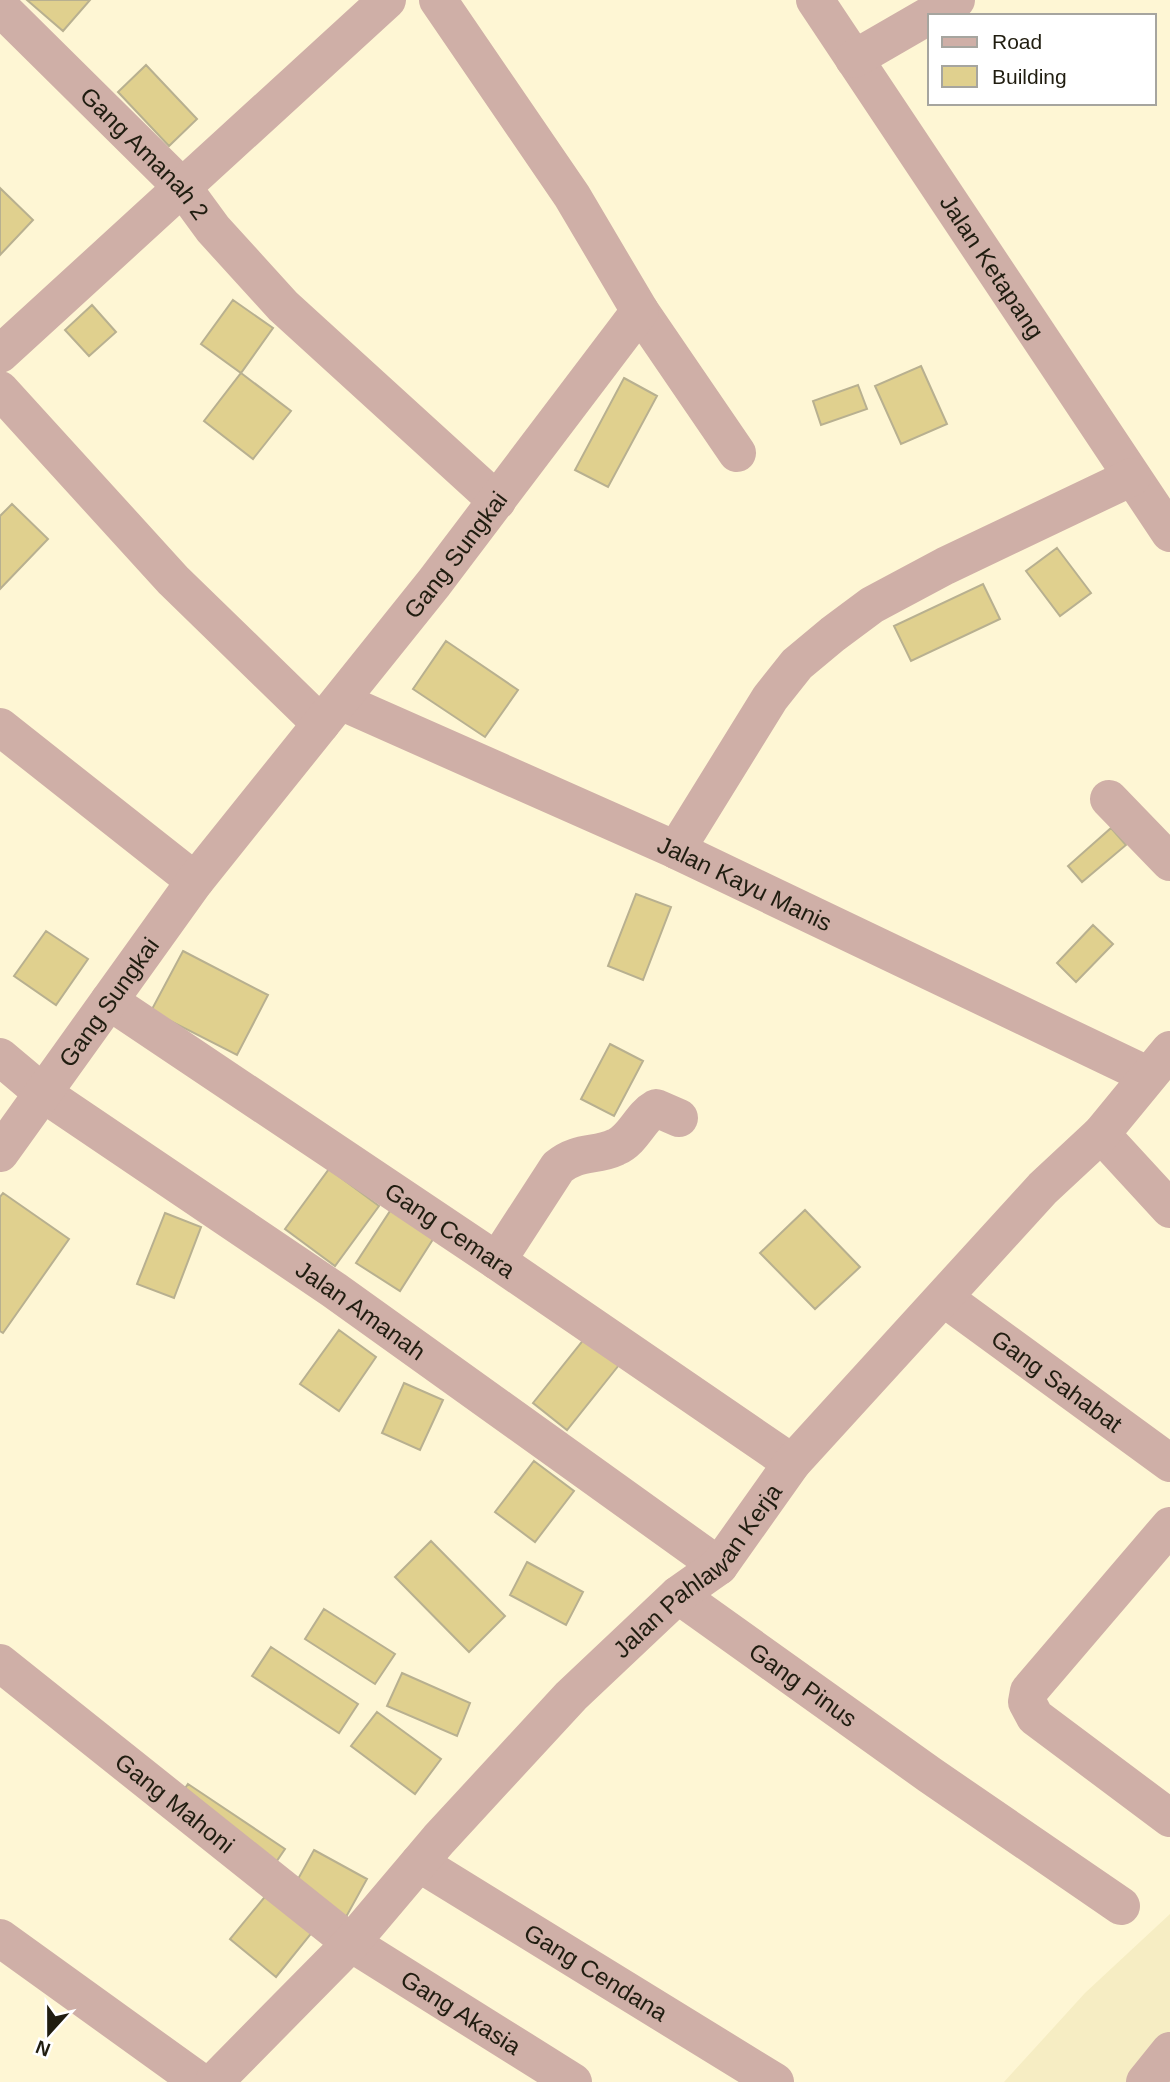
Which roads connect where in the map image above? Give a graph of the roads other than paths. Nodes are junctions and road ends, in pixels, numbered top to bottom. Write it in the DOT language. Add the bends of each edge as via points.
graph roads {
  1 [pos="387,0"];
  2 [pos="438,0"];
  3 [pos="815,0"];
  4 [pos="956,0"];
  5 [pos="0,7"];
  6 [pos="932,14"];
  7 [pos="928,16"];
  8 [pos="854,59"];
  9 [pos="183,188"];
  10 [pos="640,311"];
  11 [pos="0,354"];
  12 [pos="0,390"];
  13 [pos="737,453"];
  14 [pos="1132,477"];
  15 [pos="497,501"];
  16 [pos="1170,533"];
  17 [pos="331,713"];
  18 [pos="0,727"];
  19 [pos="1109,799"];
  20 [pos="676,850"];
  21 [pos="1170,862"];
  22 [pos="195,881"];
  23 [pos="109,1001"];
  24 [pos="0,1057"];
  25 [pos="1159,1062"];
  26 [pos="44,1094"];
  27 [pos="679,1118"];
  28 [pos="1101,1134"];
  29 [pos="0,1153"];
  30 [pos="1170,1209"];
  31 [pos="497,1261"];
  32 [pos="944,1298"];
  33 [pos="792,1463"];
  34 [pos="1170,1463"];
  35 [pos="1170,1526"];
  36 [pos="719,1566"];
  37 [pos="678,1595"];
  38 [pos="0,1662"];
  39 [pos="1170,1818"];
  40 [pos="419,1863"];
  41 [pos="1121,1906"];
  42 [pos="0,1938"];
  43 [pos="351,1943"];
  44 [pos="1170,2051"];
  45 [pos="200,2082"];
  46 [pos="214,2082"];
  47 [pos="573,2082"];
  48 [pos="775,2082"];
  49 [pos="1145,2082"];
  1 -- 9 [label="street"];
  2 -- 10 [label="street" via="572,196"];
  3 -- 8 [label="street, Jalan Ketapang"];
  4 -- 6 [label="street"];
  5 -- 9 [label="street, Gang Amanah 2"];
  7 -- 8 [label="street"];
  8 -- 14 [label="street, Jalan Ketapang"];
  9 -- 11 [label="street"];
  9 -- 15 [label="street, Gang Amanah 2" via="213,229 283,306"];
  10 -- 13 [label="street"];
  10 -- 15 [label="street, Gang Sungkai"];
  12 -- 17 [label="street" via="173,580"];
  14 -- 16 [label="street, Jalan Ketapang"];
  14 -- 20 [label="street" via="945,566 872,605 833,634 797,664 770,698"];
  15 -- 17 [label="street, Gang Sungkai"];
  17 -- 20 [label="street, Jalan Kayu Manis"];
  17 -- 22 [label="street, Gang Sungkai"];
  18 -- 22 [label="street"];
  19 -- 21 [label="street"];
  20 -- 25 [label="street, Jalan Kayu Manis"];
  22 -- 23 [label="street, Gang Sungkai"];
  23 -- 26 [label="street, Gang Sungkai"];
  23 -- 31 [label="street, Gang Cemara"];
  24 -- 26 [label="street, Jalan Amanah"];
  25 -- 28 [label="street, Jalan Pahlawan Kerja"];
  26 -- 29 [label="street, Gang Sungkai"];
  26 -- 36 [label="street, Jalan Amanah" via="334,1290"];
  27 -- 31 [label="street" via="656,1108 617,1147 570,1157 558,1167"];
  28 -- 30 [label="street"];
  28 -- 32 [label="street, Jalan Pahlawan Kerja" via="1043,1188"];
  31 -- 33 [label="street, Gang Cemara"];
  32 -- 33 [label="street, Jalan Pahlawan Kerja"];
  32 -- 34 [label="street, Gang Sahabat"];
  33 -- 36 [label="street, Jalan Pahlawan Kerja"];
  35 -- 39 [label="street" via="1029,1691 1027,1702 1035,1717"];
  36 -- 37 [label="street, Jalan Pahlawan Kerja"];
  37 -- 40 [label="street, Jalan Pahlawan Kerja" via="570,1696"];
  37 -- 41 [label="street, Gang Pinus"];
  38 -- 43 [label="street, Gang Mahoni"];
  40 -- 43 [label="street, Jalan Pahlawan Kerja"];
  40 -- 48 [label="street, Gang Cendana"];
  42 -- 45 [label="street"];
  43 -- 46 [label="street, Jalan Pahlawan Kerja"];
  43 -- 47 [label="street, Gang Akasia"];
  44 -- 49 [label="street"];
}
